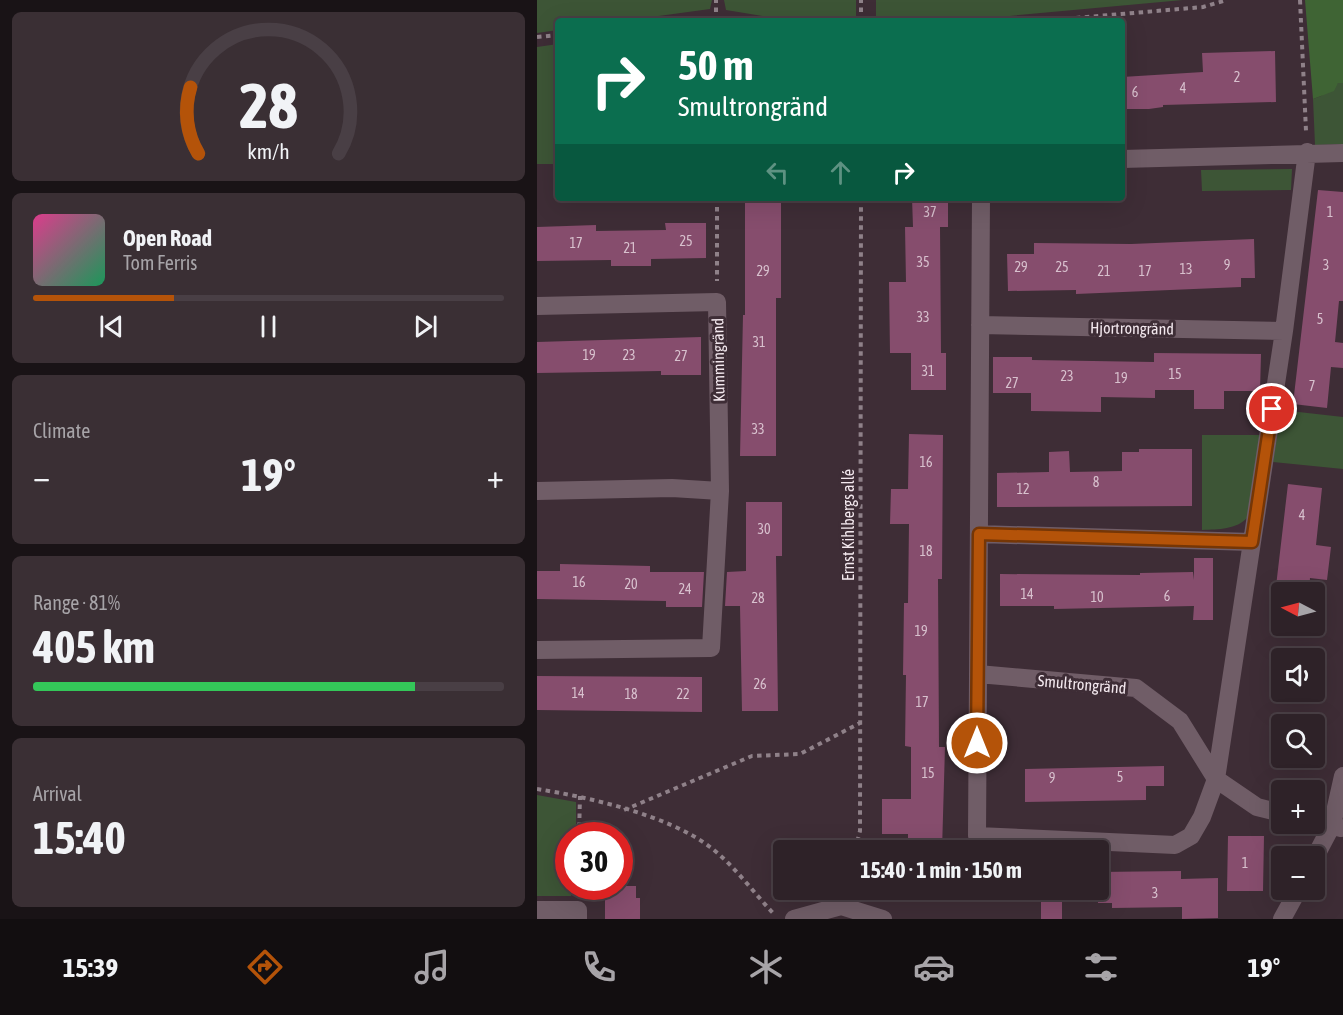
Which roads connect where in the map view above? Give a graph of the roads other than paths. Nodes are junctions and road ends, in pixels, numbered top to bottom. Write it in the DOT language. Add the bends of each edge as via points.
graph roads {
  1 [pos="1307,152"];
  2 [pos="1343,153"];
  3 [pos="1125,159"];
  4 [pos="981,201"];
  5 [pos="537,306"];
  6 [pos="980,325"];
  7 [pos="1284,331"];
  8 [pos="720,490"];
  9 [pos="537,491"];
  10 [pos="979,534"];
  11 [pos="1252,542"];
  12 [pos="537,650"];
  13 [pos="978,674"];
  14 [pos="1343,776"];
  15 [pos="1216,779"];
  16 [pos="1271,810"];
  17 [pos="1338,827"];
  18 [pos="1324,846"];
  19 [pos="1293,900"];
  20 [pos="537,910"];
  21 [pos="578,919"];
  22 [pos="794,919"];
  23 [pos="883,919"];
  24 [pos="1283,919"];
  1 -- 2 [label="street"];
  1 -- 3 [label="street"];
  1 -- 7 [label="street"];
  4 -- 6 [label="street"];
  5 -- 8 [label="street, Kummingränd" via="717,302"];
  6 -- 7 [label="street, Hjortrongränd"];
  6 -- 10 [label="street"];
  7 -- 11 [label="street"];
  8 -- 9 [label="street"];
  8 -- 12 [label="street, Kummingränd" via="711,648"];
  10 -- 11 [label="street"];
  10 -- 13 [label="street"];
  11 -- 15 [label="street"];
  13 -- 15 [label="street, Smultrongränd" via="1136,688 1180,721"];
  13 -- 15 [label="street" via="977,836 1175,845 1191,836"];
  14 -- 17 [label="street"];
  15 -- 16 [label="street, Smultrongränd" via="1257,807"];
  17 -- 18 [label="street"];
  19 -- 24 [label="street"];
  20 -- 21 [label="street" via="578,910"];
  22 -- 23 [label="street" via="841,906"];
}
